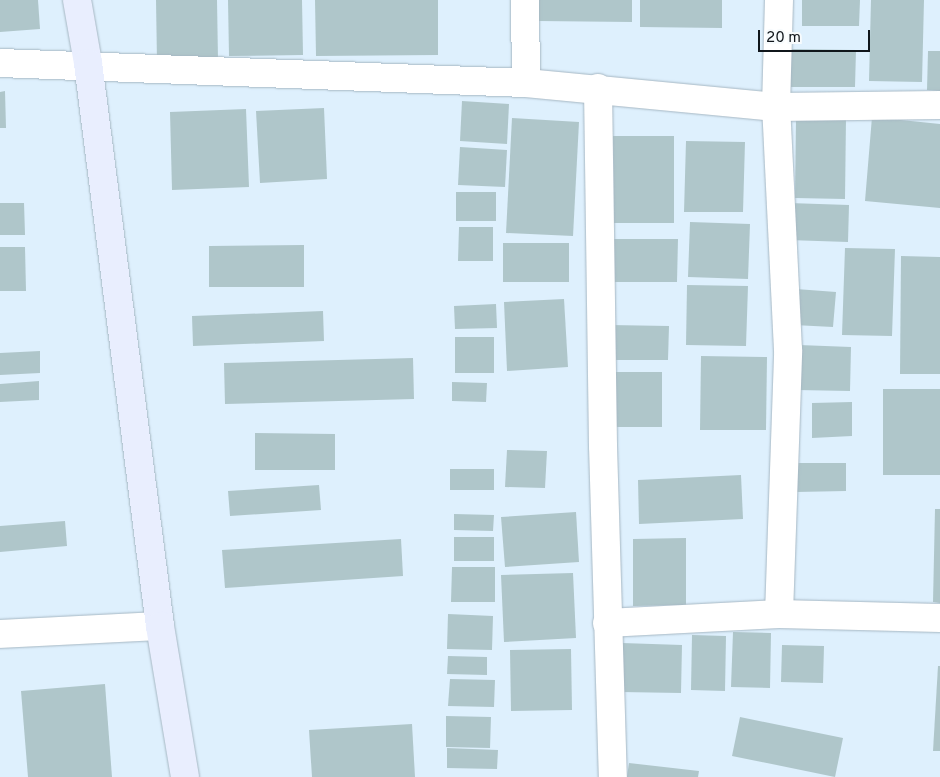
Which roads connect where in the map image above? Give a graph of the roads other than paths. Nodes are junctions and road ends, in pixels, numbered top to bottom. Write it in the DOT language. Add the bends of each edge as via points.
graph roads {
  1 [pos="77,0"];
  2 [pos="525,0"];
  3 [pos="779,0"];
  4 [pos="0,62"];
  5 [pos="88,63"];
  6 [pos="526,82"];
  7 [pos="598,88"];
  8 [pos="940,105"];
  9 [pos="776,107"];
  10 [pos="779,614"];
  11 [pos="940,618"];
  12 [pos="607,623"];
  13 [pos="160,626"];
  14 [pos="0,634"];
  15 [pos="185,777"];
  16 [pos="613,777"];
  1 -- 5 [label="main road"];
  2 -- 6 [label="street"];
  3 -- 9 [label="street"];
  4 -- 5 [label="street"];
  5 -- 6 [label="street"];
  5 -- 13 [label="main road"];
  6 -- 7 [label="street"];
  7 -- 9 [label="street"];
  7 -- 12 [label="street"];
  8 -- 9 [label="street"];
  9 -- 10 [label="street" via="788,350"];
  10 -- 11 [label="street"];
  10 -- 12 [label="street"];
  12 -- 16 [label="street"];
  13 -- 14 [label="street"];
  13 -- 15 [label="main road"];
}
